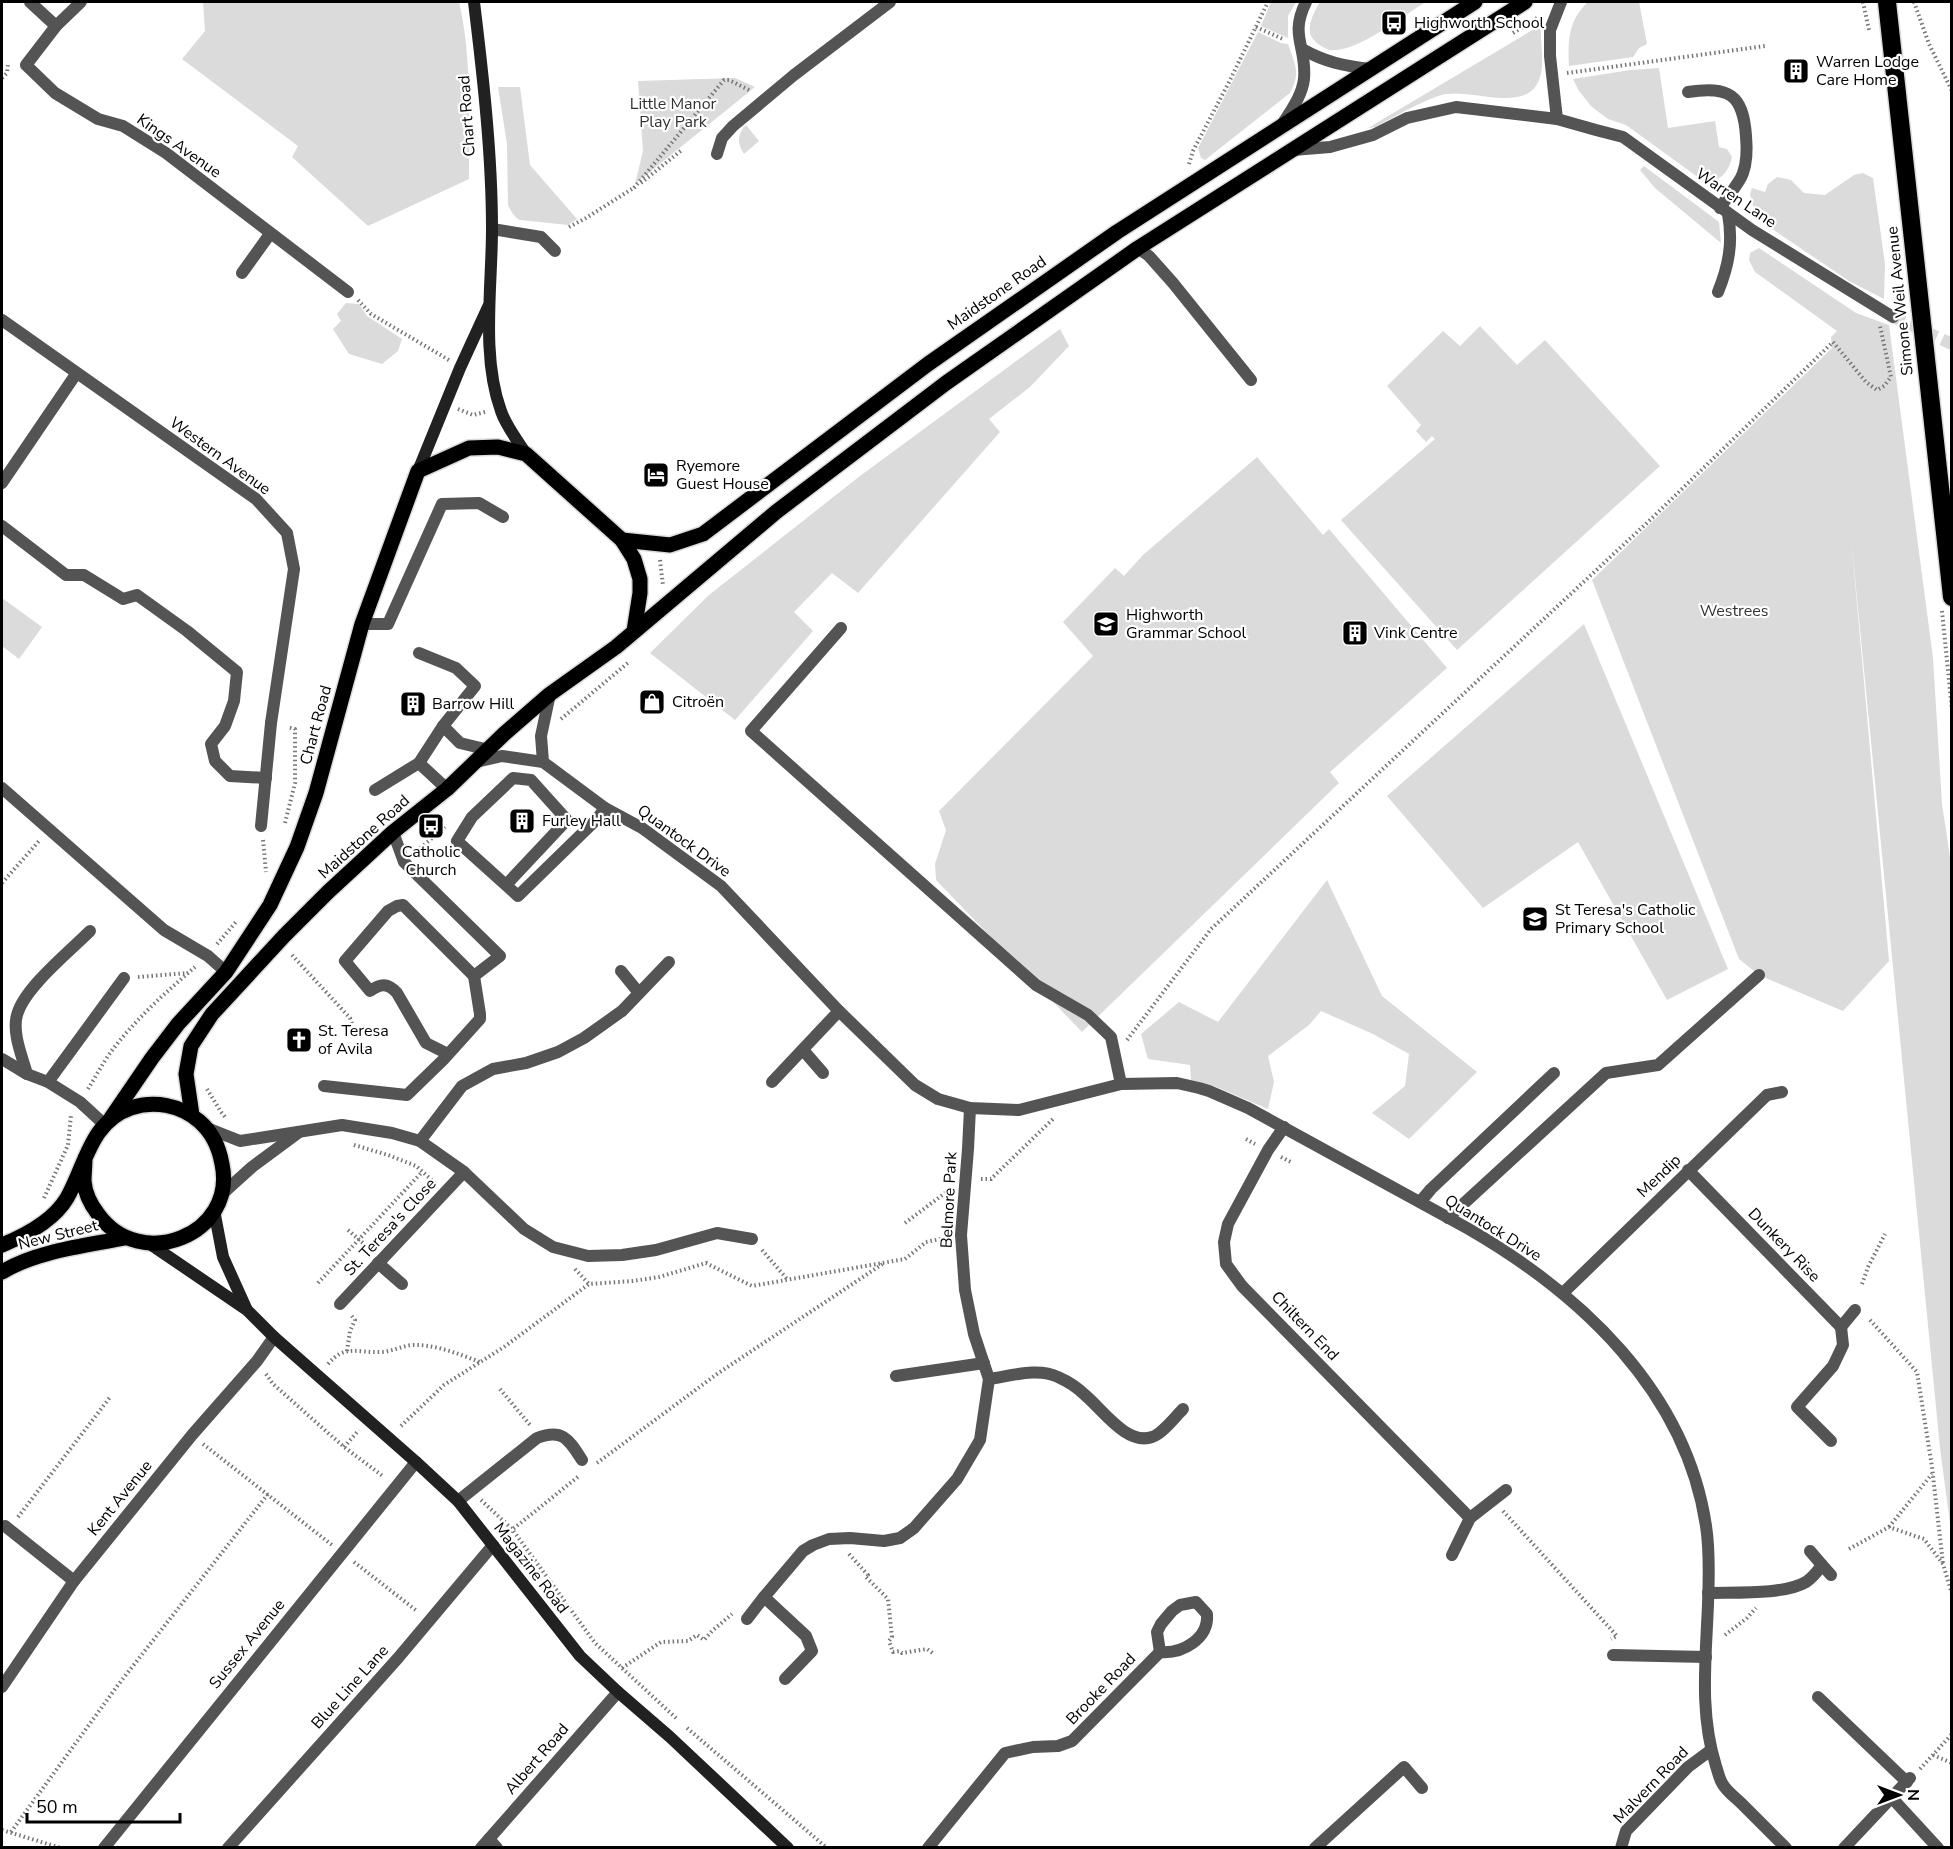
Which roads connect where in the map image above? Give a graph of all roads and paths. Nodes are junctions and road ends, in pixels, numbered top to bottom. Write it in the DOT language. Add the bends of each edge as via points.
graph roads {
  1 [pos="30,2"];
  2 [pos="81,2"];
  3 [pos="474,2"];
  4 [pos="890,2"];
  5 [pos="1268,2"];
  6 [pos="1306,2"];
  7 [pos="1475,2"];
  8 [pos="1525,2"];
  9 [pos="1561,2"];
  10 [pos="1887,2"];
  11 [pos="1914,2"];
  12 [pos="56,26"];
  13 [pos="1256,27"];
  14 [pos="1300,45"];
  15 [pos="1765,46"];
  16 [pos="8,65"];
  17 [pos="1370,69"];
  18 [pos="1566,73"];
  19 [pos="2,78"];
  20 [pos="1952,91"];
  21 [pos="1688,92"];
  22 [pos="755,93"];
  23 [pos="1557,119"];
  24 [pos="1282,126"];
  25 [pos="683,149"];
  26 [pos="1293,150"];
  27 [pos="717,154"];
  28 [pos="1190,164"];
  29 [pos="634,188"];
  30 [pos="1724,211"];
  31 [pos="568,227"];
  32 [pos="492,229"];
  33 [pos="270,234"];
  34 [pos="1138,248"];
  35 [pos="555,251"];
  36 [pos="242,273"];
  37 [pos="348,292"];
  38 [pos="1718,292"];
  39 [pos="1871,303"];
  40 [pos="489,305"];
  41 [pos="1893,317"];
  42 [pos="2,320"];
  43 [pos="437,352"];
  44 [pos="76,374"];
  45 [pos="1251,380"];
  46 [pos="447,399"];
  47 [pos="500,406"];
  48 [pos="526,454"];
  49 [pos="418,471"];
  50 [pos="2,483"];
  51 [pos="503,517"];
  52 [pos="2,526"];
  53 [pos="621,540"];
  54 [pos="1952,597"];
  55 [pos="362,624"];
  56 [pos="841,628"];
  57 [pos="634,631"];
  58 [pos="419,653"];
  59 [pos="633,659"];
  60 [pos="550,694"];
  61 [pos="272,723"];
  62 [pos="443,726"];
  63 [pos="558,728"];
  64 [pos="489,750"];
  65 [pos="476,762"];
  66 [pos="543,762"];
  67 [pos="419,763"];
  68 [pos="266,778"];
  69 [pos="2,788"];
  70 [pos="447,789"];
  71 [pos="375,790"];
  72 [pos="605,808"];
  73 [pos="261,826"];
  74 [pos="284,828"];
  75 [pos="393,832"];
  76 [pos="39,841"];
  77 [pos="270,864"];
  78 [pos="2,883"];
  79 [pos="506,885"];
  80 [pos="236,922"];
  81 [pos="90,931"];
  82 [pos="300,947"];
  83 [pos="208,956"];
  84 [pos="669,962"];
  85 [pos="621,971"];
  86 [pos="226,972"];
  87 [pos="188,973"];
  88 [pos="1759,975"];
  89 [pos="474,976"];
  90 [pos="124,978"];
  91 [pos="639,993"];
  92 [pos="839,1011"];
  93 [pos="354,1031"];
  94 [pos="803,1050"];
  95 [pos="448,1053"];
  96 [pos="1115,1055"];
  97 [pos="2,1059"];
  98 [pos="823,1073"];
  99 [pos="1554,1073"];
  100 [pos="27,1074"];
  101 [pos="205,1081"];
  102 [pos="48,1082"];
  103 [pos="772,1082"];
  104 [pos="1121,1084"];
  105 [pos="324,1086"];
  106 [pos="1782,1092"];
  107 [pos="80,1102"];
  108 [pos="970,1108"];
  109 [pos="192,1114"];
  110 [pos="1055,1118"];
  111 [pos="108,1121"];
  112 [pos="1284,1127"];
  113 [pos="207,1128"];
  114 [pos="323,1128"];
  115 [pos="299,1132"];
  116 [pos="240,1141"];
  117 [pos="420,1141"];
  118 [pos="85,1158"];
  119 [pos="1688,1170"];
  120 [pos="422,1172"];
  121 [pos="464,1172"];
  122 [pos="979,1179"];
  123 [pos="954,1186"];
  124 [pos="445,1192"];
  125 [pos="221,1195"];
  126 [pos="1420,1202"];
  127 [pos="42,1203"];
  128 [pos="214,1210"];
  129 [pos="1448,1218"];
  130 [pos="905,1222"];
  131 [pos="348,1230"];
  132 [pos="1886,1234"];
  133 [pos="961,1235"];
  134 [pos="125,1238"];
  135 [pos="358,1239"];
  136 [pos="752,1239"];
  137 [pos="150,1244"];
  138 [pos="2,1245"];
  139 [pos="380,1261"];
  140 [pos="886,1262"];
  141 [pos="2,1272"];
  142 [pos="787,1279"];
  143 [pos="318,1283"];
  144 [pos="402,1284"];
  145 [pos="1862,1284"];
  146 [pos="1563,1293"];
  147 [pos="340,1304"];
  148 [pos="247,1310"];
  149 [pos="1856,1310"];
  150 [pos="1870,1320"];
  151 [pos="1841,1327"];
  152 [pos="274,1337"];
  153 [pos="347,1351"];
  154 [pos="257,1361"];
  155 [pos="481,1362"];
  156 [pos="984,1363"];
  157 [pos="336,1371"];
  158 [pos="896,1376"];
  159 [pos="989,1379"];
  160 [pos="500,1389"];
  161 [pos="111,1396"];
  162 [pos="1183,1409"];
  163 [pos="393,1420"];
  164 [pos="192,1435"];
  165 [pos="540,1437"];
  166 [pos="1831,1441"];
  167 [pos="416,1462"];
  168 [pos="585,1464"];
  169 [pos="1932,1473"];
  170 [pos="579,1476"];
  171 [pos="396,1486"];
  172 [pos="471,1490"];
  173 [pos="1506,1490"];
  174 [pos="268,1494"];
  175 [pos="458,1501"];
  176 [pos="1493,1501"];
  177 [pos="1470,1518"];
  178 [pos="7,1527"];
  179 [pos="1889,1527"];
  180 [pos="512,1529"];
  181 [pos="846,1538"];
  182 [pos="494,1545"];
  183 [pos="1849,1549"];
  184 [pos="1810,1551"];
  185 [pos="342,1554"];
  186 [pos="1452,1555"];
  187 [pos="1943,1564"];
  188 [pos="1822,1565"];
  189 [pos="1831,1575"];
  190 [pos="74,1581"];
  191 [pos="1708,1593"];
  192 [pos="1952,1594"];
  193 [pos="764,1597"];
  194 [pos="1761,1602"];
  195 [pos="747,1619"];
  196 [pos="430,1621"];
  197 [pos="1725,1635"];
  198 [pos="1617,1636"];
  199 [pos="1160,1652"];
  200 [pos="934,1654"];
  201 [pos="1613,1655"];
  202 [pos="1706,1657"];
  203 [pos="622,1668"];
  204 [pos="785,1679"];
  205 [pos="2,1687"];
  206 [pos="618,1692"];
  207 [pos="1818,1696"];
  208 [pos="1952,1734"];
  209 [pos="1711,1750"];
  210 [pos="1933,1755"];
  211 [pos="1952,1763"];
  212 [pos="1912,1776"];
  213 [pos="1422,1788"];
  214 [pos="1892,1797"];
  215 [pos="2,1830"];
  216 [pos="10,1832"];
  217 [pos="489,1845"];
  218 [pos="60,1848"];
  219 [pos="104,1848"];
  220 [pos="228,1848"];
  221 [pos="788,1848"];
  222 [pos="827,1848"];
  223 [pos="928,1848"];
  224 [pos="1315,1848"];
  225 [pos="1621,1848"];
  226 [pos="1786,1848"];
  227 [pos="1844,1848"];
  228 [pos="1938,1848"];
  1 -- 12 [label="street"];
  2 -- 12 [label="street, Kings Avenue"];
  3 -- 32 [label="street, Chart Road"];
  4 -- 27 [label="street" via="733,126 722,138"];
  5 -- 13 [label="path"];
  6 -- 14 [label="street" via="1298,21"];
  7 -- 17 [label="main road, Maidstone Road"];
  8 -- 26 [label="main road, Maidstone Road"];
  9 -- 23 [label="street" via="1550,30"];
  10 -- 54 [label="highway, Simone Weil Avenue"];
  11 -- 20 [label="path"];
  12 -- 33 [label="street, Kings Avenue" via="26,65 55,93 98,119 123,126 166,153"];
  13 -- 14 [label="path"];
  13 -- 28 [label="path"];
  14 -- 17 [label="street" via="1313,55 1344,66"];
  14 -- 24 [label="street" via="1302,91"];
  15 -- 18 [label="path"];
  16 -- 19 [label="path"];
  17 -- 24 [label="main road, Maidstone Road"];
  21 -- 30 [label="street" via="1723,91 1736,99 1744,116 1747,147 1743,173"];
  22 -- 29 [label="path" via="724,80"];
  23 -- 26 [label="street, Warren Lane" via="1455,107 1407,117 1373,135 1330,147"];
  23 -- 30 [label="street, Warren Lane" via="1623,138"];
  24 -- 53 [label="main road, Maidstone Road" via="1117,232 927,364 704,534 670,545"];
  25 -- 29 [label="path"];
  26 -- 34 [label="main road, Maidstone Road"];
  29 -- 31 [label="path"];
  30 -- 38 [label="street" via="1731,234 1728,263"];
  30 -- 39 [label="street, Warren Lane"];
  32 -- 35 [label="street" via="541,237"];
  32 -- 40 [label="street, Chart Road"];
  33 -- 36 [label="street"];
  33 -- 37 [label="street, Kings Avenue"];
  34 -- 45 [label="street" via="1173,283"];
  34 -- 57 [label="main road, Maidstone Road" via="864,444"];
  37 -- 43 [label="path" via="371,314"];
  39 -- 41 [label="street, Warren Lane"];
  39 -- 96 [label="path" via="1891,377 1884,386 1877,390 1866,382 1833,342 1649,521 1211,929"];
  40 -- 46 [label="street, Chart Road"];
  40 -- 47 [label="street, Chart Road" via="491,365"];
  42 -- 44 [label="street, Western Avenue"];
  44 -- 50 [label="street"];
  44 -- 61 [label="street, Western Avenue" via="256,499 287,533 294,569"];
  46 -- 47 [label="path" via="473,415"];
  46 -- 49 [label="street, Chart Road"];
  47 -- 48 [label="street, Chart Road"];
  48 -- 49 [label="main road" via="498,447 469,448"];
  48 -- 53 [label="main road"];
  49 -- 55 [label="main road, Chart Road"];
  51 -- 55 [label="street" via="479,503 442,504 388,624"];
  52 -- 68 [label="street" via="66,574 84,574 123,599 137,595 237,672 234,701 225,726 211,744 215,761 230,776"];
  53 -- 57 [label="main road" via="634,559 640,579"];
  55 -- 86 [label="main road, Chart Road" via="316,793 297,847 270,905"];
  56 -- 96 [label="street" via="751,731 1036,985 1088,1015 1111,1037"];
  57 -- 60 [label="main road, Maidstone Road"];
  58 -- 62 [label="street" via="456,668 475,686"];
  59 -- 63 [label="path" via="561,719"];
  60 -- 64 [label="main road, Maidstone Road"];
  60 -- 66 [label="street" via="541,736"];
  61 -- 68 [label="street, Western Avenue"];
  61 -- 74 [label="path" via="295,729 295,783"];
  62 -- 64 [label="street" via="460,743"];
  62 -- 67 [label="street"];
  64 -- 65 [label="main road, Maidstone Road"];
  65 -- 66 [label="street, Quantock Drive" via="502,756"];
  65 -- 70 [label="main road, Maidstone Road"];
  66 -- 72 [label="street, Quantock Drive"];
  67 -- 70 [label="street"];
  67 -- 71 [label="street"];
  68 -- 73 [label="street, Western Avenue"];
  69 -- 83 [label="street" via="164,930"];
  70 -- 75 [label="main road, Maidstone Road"];
  72 -- 79 [label="street" via="518,896"];
  72 -- 92 [label="street, Quantock Drive" via="642,828 721,886"];
  73 -- 77 [label="path" via="267,873"];
  75 -- 89 [label="street" via="404,862 500,956"];
  75 -- 109 [label="main road, Maidstone Road" via="284,936 212,1014 189,1055 186,1074"];
  76 -- 78 [label="path"];
  79 -- 79 [label="street" via="457,841 472,817 513,777 531,780 567,820"];
  80 -- 83 [label="path"];
  81 -- 100 [label="street" via="29,991 17,1015 17,1037"];
  82 -- 93 [label="path" via="292,955 350,1018"];
  83 -- 86 [label="street"];
  83 -- 87 [label="path"];
  84 -- 91 [label="street"];
  85 -- 91 [label="street"];
  86 -- 111 [label="main road, Chart Road" via="178,1024"];
  87 -- 90 [label="path"];
  87 -- 107 [label="path" via="119,1042"];
  88 -- 129 [label="street" via="1658,1065 1606,1074"];
  89 -- 95 [label="street" via="480,1019"];
  89 -- 95 [label="street" via="403,905 388,911 345,961 370,991 384,984 394,989 426,1043"];
  90 -- 102 [label="street"];
  91 -- 117 [label="street" via="622,1011 558,1052 494,1069 462,1086"];
  92 -- 94 [label="street"];
  92 -- 108 [label="street, Quantock Drive" via="915,1085 938,1099"];
  94 -- 98 [label="street"];
  94 -- 103 [label="street"];
  95 -- 105 [label="street" via="407,1095"];
  96 -- 104 [label="street"];
  97 -- 100 [label="street"];
  99 -- 126 [label="street"];
  100 -- 102 [label="street"];
  101 -- 116 [label="path" via="220,1112 240,1130"];
  102 -- 107 [label="street"];
  104 -- 108 [label="street, Quantock Drive" via="1019,1110"];
  104 -- 112 [label="street, Quantock Drive" via="1177,1083 1209,1091"];
  106 -- 119 [label="street, Mendip" via="1767,1095"];
  107 -- 111 [label="street"];
  107 -- 127 [label="path" via="70,1117 68,1145"];
  108 -- 133 [label="street, Belmore Park"];
  109 -- 111 [label="main road" via="172,1106 151,1104 130,1108"];
  109 -- 113 [label="main road"];
  110 -- 122 [label="path" via="991,1179"];
  111 -- 118 [label="main road" via="96,1134"];
  112 -- 126 [label="street, Quantock Drive"];
  112 -- 177 [label="street, Chiltern End" via="1228,1224 1224,1242 1226,1264 1242,1286"];
  113 -- 116 [label="street"];
  113 -- 125 [label="main road" via="221,1156"];
  114 -- 115 [label="street, St. Teresa's Close"];
  114 -- 117 [label="street, St. Teresa's Close" via="342,1125 392,1132"];
  114 -- 120 [label="path" via="333,1139 388,1155"];
  115 -- 116 [label="street, St. Teresa's Close"];
  115 -- 125 [label="street, St. Teresa's Close"];
  117 -- 121 [label="street, St. Teresa's Close"];
  118 -- 134 [label="main road" via="84,1182 91,1205 105,1224"];
  118 -- 138 [label="main road, New Street" via="67,1199 52,1215"];
  119 -- 146 [label="street, Mendip"];
  119 -- 151 [label="street, Dunkery Rise"];
  120 -- 124 [label="path"];
  120 -- 135 [label="path"];
  121 -- 124 [label="street, St. Teresa's Close"];
  121 -- 136 [label="street, St. Teresa's Close" via="524,1229 553,1247 588,1256 656,1250 717,1233"];
  123 -- 130 [label="path"];
  124 -- 139 [label="street, St. Teresa's Close"];
  125 -- 128 [label="main road"];
  126 -- 129 [label="street, Quantock Drive"];
  128 -- 137 [label="main road" via="187,1236 169,1243"];
  128 -- 148 [label="street, Magazine Road" via="223,1257"];
  129 -- 146 [label="street, Quantock Drive" via="1490,1241"];
  131 -- 135 [label="path"];
  132 -- 145 [label="path"];
  133 -- 140 [label="path" via="927,1242 905,1259"];
  133 -- 156 [label="street, Belmore Park" via="965,1290"];
  134 -- 137 [label="main road"];
  134 -- 141 [label="main road, New Street" via="16,1263"];
  135 -- 139 [label="path"];
  135 -- 143 [label="path"];
  136 -- 142 [label="path"];
  137 -- 148 [label="street, Magazine Road"];
  139 -- 144 [label="street"];
  139 -- 147 [label="street, St. Teresa's Close"];
  140 -- 142 [label="path"];
  140 -- 168 [label="path"];
  142 -- 155 [label="path" via="752,1286 706,1263 659,1277 589,1284"];
  146 -- 191 [label="street, Quantock Drive" via="1616,1344 1648,1382 1682,1442 1707,1528"];
  147 -- 153 [label="path" via="355,1320"];
  148 -- 152 [label="street, Magazine Road"];
  149 -- 151 [label="street"];
  150 -- 169 [label="path" via="1917,1372"];
  151 -- 166 [label="street" via="1843,1345 1833,1366 1797,1407"];
  152 -- 154 [label="street, Kent Avenue"];
  152 -- 167 [label="street, Magazine Road"];
  153 -- 155 [label="path" via="381,1352 410,1345 426,1346"];
  153 -- 157 [label="path" via="338,1353 328,1364"];
  154 -- 164 [label="street, Kent Avenue"];
  154 -- 171 [label="path" via="273,1384 344,1447"];
  155 -- 163 [label="path" via="444,1385 400,1426"];
  156 -- 158 [label="street"];
  156 -- 159 [label="street, Belmore Park"];
  159 -- 162 [label="street" via="1028,1373 1058,1377 1085,1394 1131,1436 1142,1439 1154,1437"];
  159 -- 181 [label="street, Belmore Park" via="980,1440 957,1479 914,1528 900,1538 884,1541"];
  160 -- 165 [label="path"];
  161 -- 178 [label="path"];
  164 -- 174 [label="path"];
  164 -- 190 [label="street, Kent Avenue"];
  165 -- 168 [label="street" via="567,1438"];
  165 -- 172 [label="street"];
  167 -- 171 [label="street, Sussex Avenue"];
  167 -- 175 [label="street, Magazine Road"];
  169 -- 179 [label="path"];
  169 -- 187 [label="path"];
  170 -- 180 [label="path"];
  171 -- 185 [label="street, Sussex Avenue"];
  172 -- 175 [label="street"];
  172 -- 180 [label="path"];
  173 -- 176 [label="street"];
  174 -- 185 [label="path"];
  174 -- 216 [label="path" via="118,1685"];
  175 -- 182 [label="street, Magazine Road"];
  176 -- 177 [label="street"];
  176 -- 198 [label="path"];
  177 -- 186 [label="street"];
  178 -- 190 [label="street"];
  179 -- 183 [label="path"];
  179 -- 187 [label="path" via="1924,1539"];
  180 -- 182 [label="path"];
  180 -- 203 [label="path" via="595,1643"];
  181 -- 193 [label="street, Belmore Park" via="830,1539 803,1551"];
  181 -- 200 [label="path" via="848,1553 888,1599 893,1652 927,1649"];
  182 -- 196 [label="street, Blue Line Lane"];
  182 -- 206 [label="street, Magazine Road" via="572,1647"];
  184 -- 188 [label="street"];
  185 -- 196 [label="path"];
  185 -- 219 [label="street, Sussex Avenue"];
  187 -- 192 [label="path"];
  188 -- 189 [label="street"];
  188 -- 191 [label="street" via="1804,1583 1784,1589"];
  190 -- 205 [label="street, Kent Avenue"];
  191 -- 202 [label="street, Quantock Drive"];
  193 -- 195 [label="street, Belmore Park"];
  193 -- 204 [label="street" via="806,1636 812,1652"];
  194 -- 197 [label="path"];
  195 -- 203 [label="path" via="732,1614 705,1640 697,1635 688,1641 661,1642"];
  196 -- 220 [label="street, Blue Line Lane"];
  199 -- 199 [label="street, Brooke Road" via="1157,1632 1172,1611 1196,1602 1207,1614 1202,1634 1186,1648"];
  199 -- 223 [label="street, Brooke Road" via="1072,1742 1005,1753"];
  201 -- 202 [label="street"];
  202 -- 209 [label="street, Quantock Drive" via="1704,1711"];
  203 -- 222 [label="path"];
  206 -- 217 [label="street, Albert Road"];
  206 -- 221 [label="street, Magazine Road"];
  207 -- 212 [label="street"];
  208 -- 210 [label="path"];
  209 -- 225 [label="street, Malvern Road" via="1688,1767 1626,1831"];
  209 -- 226 [label="street, Quantock Drive" via="1722,1785"];
  210 -- 211 [label="path"];
  210 -- 212 [label="path"];
  212 -- 214 [label="street"];
  213 -- 224 [label="street" via="1404,1767"];
  214 -- 227 [label="street"];
  214 -- 228 [label="street"];
  215 -- 216 [label="path"];
  216 -- 218 [label="path"];
}
